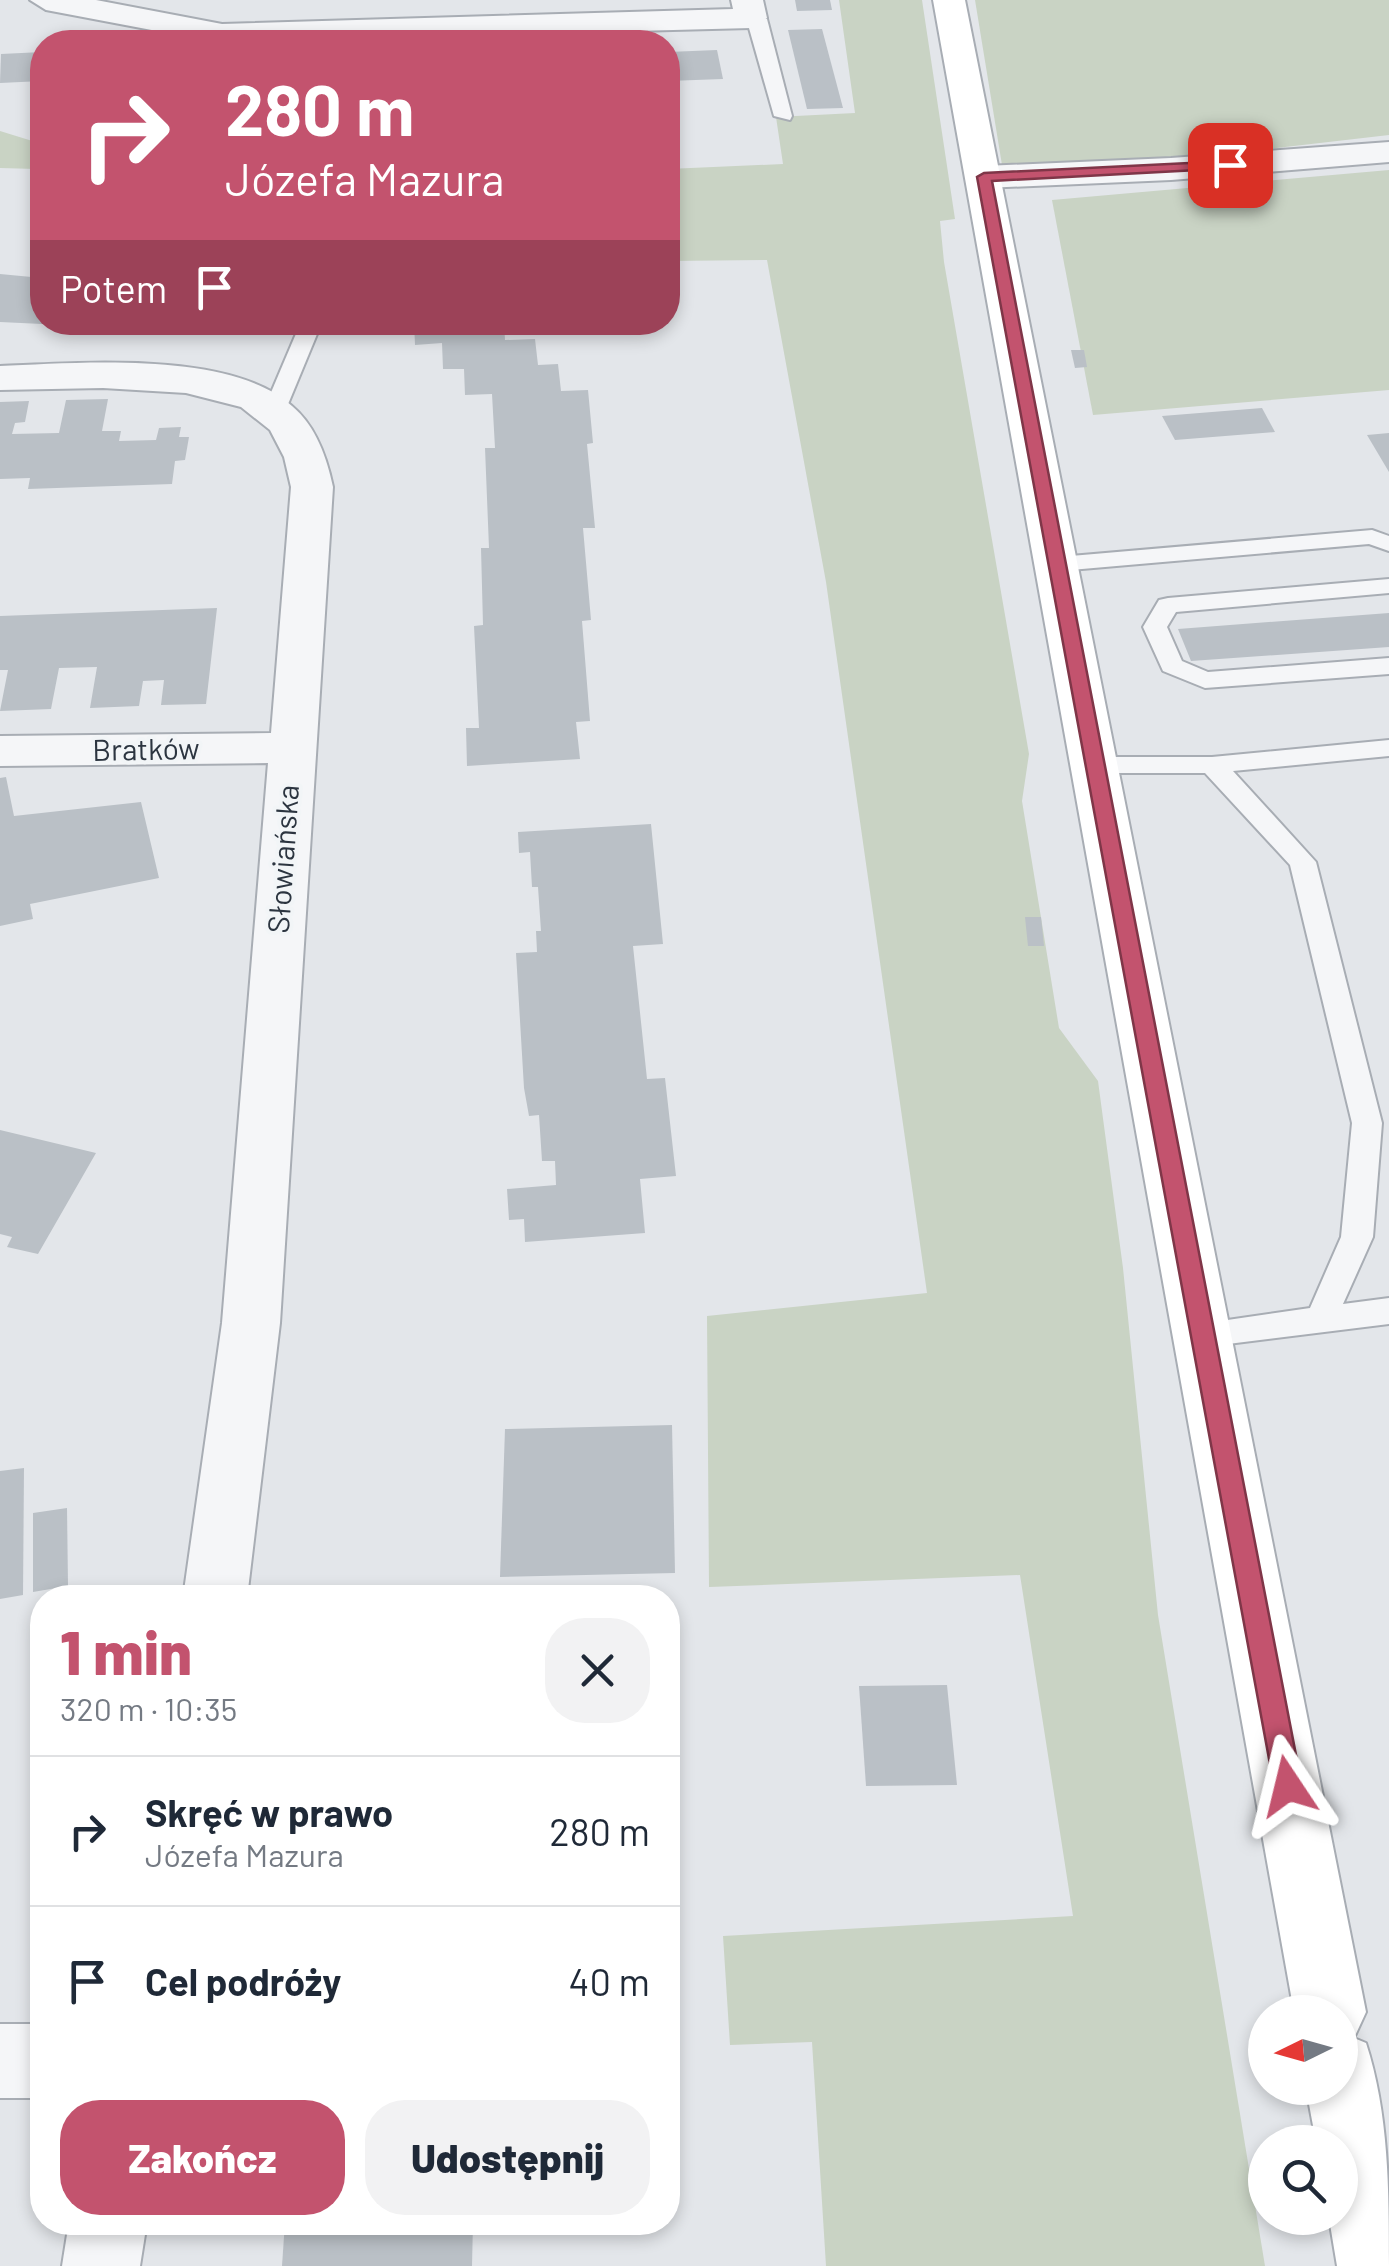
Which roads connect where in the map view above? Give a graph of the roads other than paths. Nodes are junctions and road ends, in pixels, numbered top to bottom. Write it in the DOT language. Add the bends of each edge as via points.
graph roads {
  1 [pos="46,0"];
  2 [pos="949,0"];
  3 [pos="749,9"];
  4 [pos="201,30"];
  5 [pos="306,30"];
  6 [pos="783,116"];
  7 [pos="1389,152"];
  8 [pos="984,177"];
  9 [pos="306,335"];
  10 [pos="0,378"];
  11 [pos="275,409"];
  12 [pos="1389,544"];
  13 [pos="1207,551"];
  14 [pos="1058,564"];
  15 [pos="1389,586"];
  16 [pos="1271,596"];
  17 [pos="1389,666"];
  18 [pos="291,748"];
  19 [pos="1389,748"];
  20 [pos="0,751"];
  21 [pos="1094,765"];
  22 [pos="1212,765"];
  23 [pos="1389,1311"];
  24 [pos="1320,1321"];
  25 [pos="1204,1334"];
  26 [pos="217,1585"];
  27 [pos="1327,1995"];
  28 [pos="30,2061"];
  29 [pos="0,2062"];
  30 [pos="1347,2105"];
  31 [pos="106,2235"];
  32 [pos="100,2266"];
  33 [pos="1376,2266"];
  1 -- 4 [label="street"];
  2 -- 8 [label="street"];
  3 -- 5 [label="street"];
  3 -- 6 [label="lane" via="758,20"];
  7 -- 8 [label="street"];
  8 -- 14 [label="street"];
  9 -- 11 [label="lane"];
  10 -- 11 [label="street" via="192,381"];
  11 -- 18 [label="street, Słowiańska" via="307,455 312,487"];
  12 -- 13 [label="lane" via="1372,537"];
  13 -- 14 [label="lane"];
  13 -- 16 [label="lane" via="1248,570"];
  14 -- 21 [label="street"];
  15 -- 16 [label="lane"];
  16 -- 17 [label="lane" via="1168,605 1156,627 1172,666 1205,680"];
  18 -- 20 [label="street, Bratków"];
  18 -- 26 [label="street, Słowiańska" via="251,1322"];
  19 -- 22 [label="lane"];
  21 -- 22 [label="lane"];
  21 -- 25 [label="street"];
  22 -- 24 [label="lane" via="1303,862 1367,1123 1357,1238"];
  23 -- 24 [label="lane"];
  24 -- 25 [label="lane"];
  25 -- 27 [label="street"];
  28 -- 29 [label="street"];
  30 -- 33 [label="street"];
  31 -- 32 [label="street"];
}
